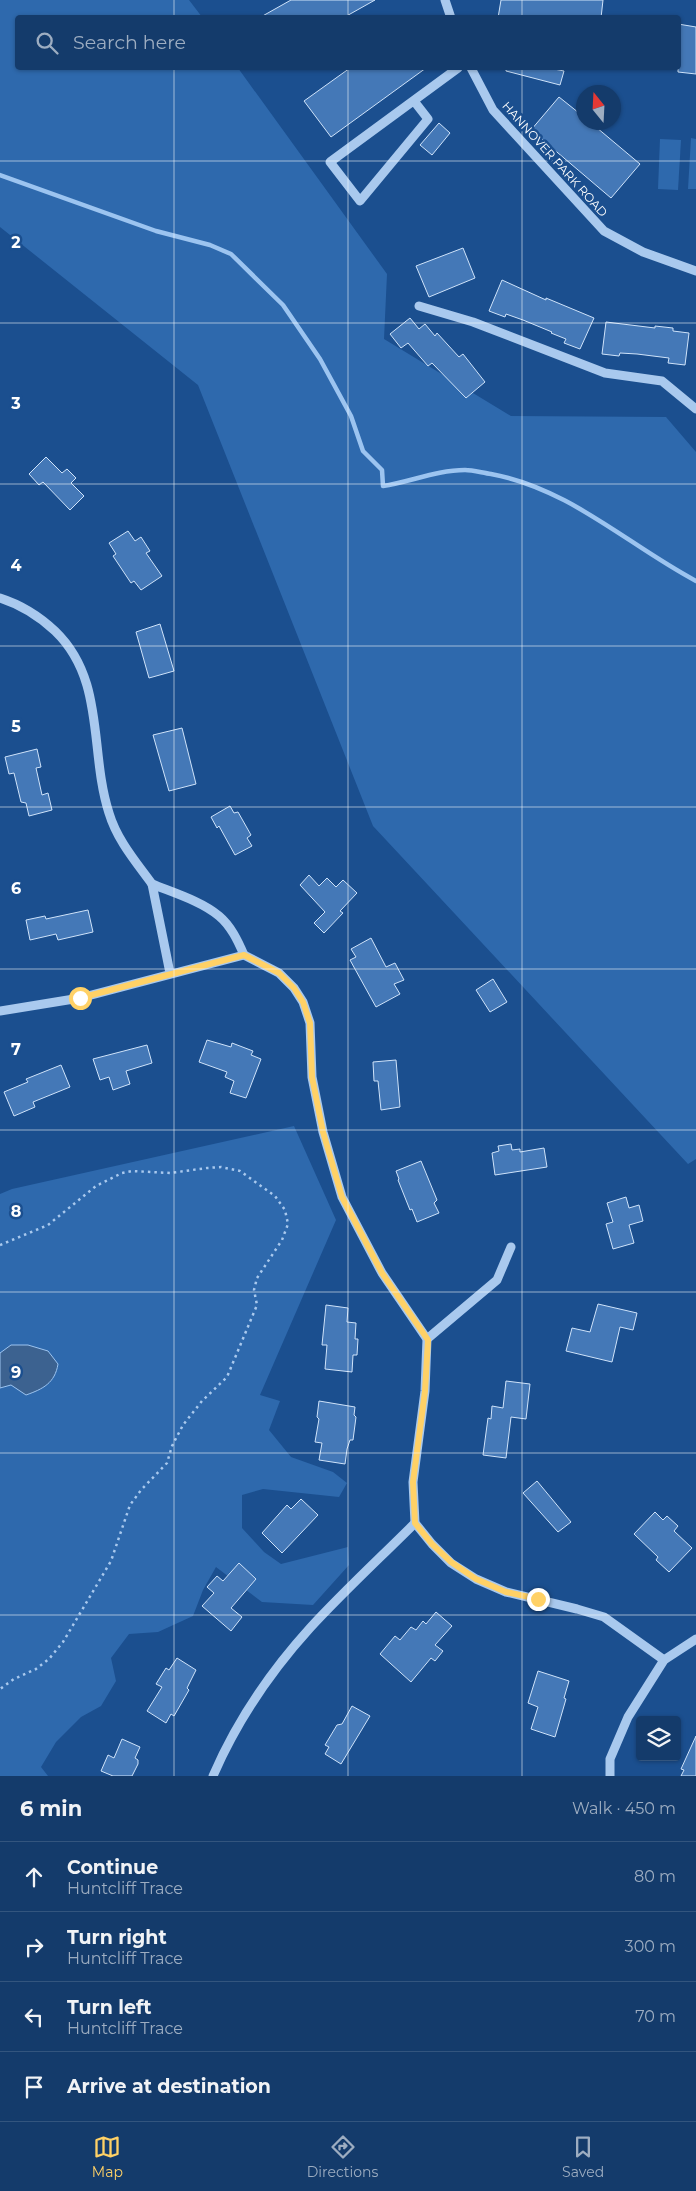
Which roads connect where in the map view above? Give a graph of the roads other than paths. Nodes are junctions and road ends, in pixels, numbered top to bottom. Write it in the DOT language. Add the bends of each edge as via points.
graph roads {
  1 [pos="445,0"];
  2 [pos="450,15"];
  3 [pos="455,70"];
  4 [pos="472,70"];
  5 [pos="414,101"];
  6 [pos="696,271"];
  7 [pos="418,306"];
  8 [pos="696,409"];
  9 [pos="0,598"];
  10 [pos="152,884"];
  11 [pos="244,955"];
  12 [pos="170,973"];
  13 [pos="0,1011"];
  14 [pos="512,1247"];
  15 [pos="428,1340"];
  16 [pos="415,1523"];
  17 [pos="696,1639"];
  18 [pos="664,1660"];
  19 [pos="213,1776"];
  20 [pos="610,1776"];
  1 -- 2 [label="street"];
  3 -- 5 [label="street"];
  4 -- 6 [label="street, HANNOVER PARK ROAD" via="493,110 604,231 643,252"];
  5 -- 5 [label="street" via="330,162 360,201 428,119"];
  7 -- 8 [label="street" via="473,322 605,373 662,381"];
  9 -- 10 [label="street" via="41,617 66,642 83,670 91,697 109,814 126,848"];
  10 -- 11 [label="street" via="219,916 233,932"];
  10 -- 12 [label="street"];
  11 -- 12 [label="street"];
  11 -- 15 [label="street" via="279,973 303,1002 310,1023 311,1063 319,1114 342,1197 382,1273"];
  12 -- 13 [label="street" via="80,998"];
  14 -- 15 [label="street" via="497,1280"];
  15 -- 16 [label="street" via="413,1482"];
  16 -- 18 [label="street" via="451,1562 476,1579 506,1592 604,1617"];
  16 -- 19 [label="street" via="310,1628 276,1669 246,1712"];
  17 -- 18 [label="street"];
  18 -- 20 [label="street" via="628,1717 610,1758"];
}
